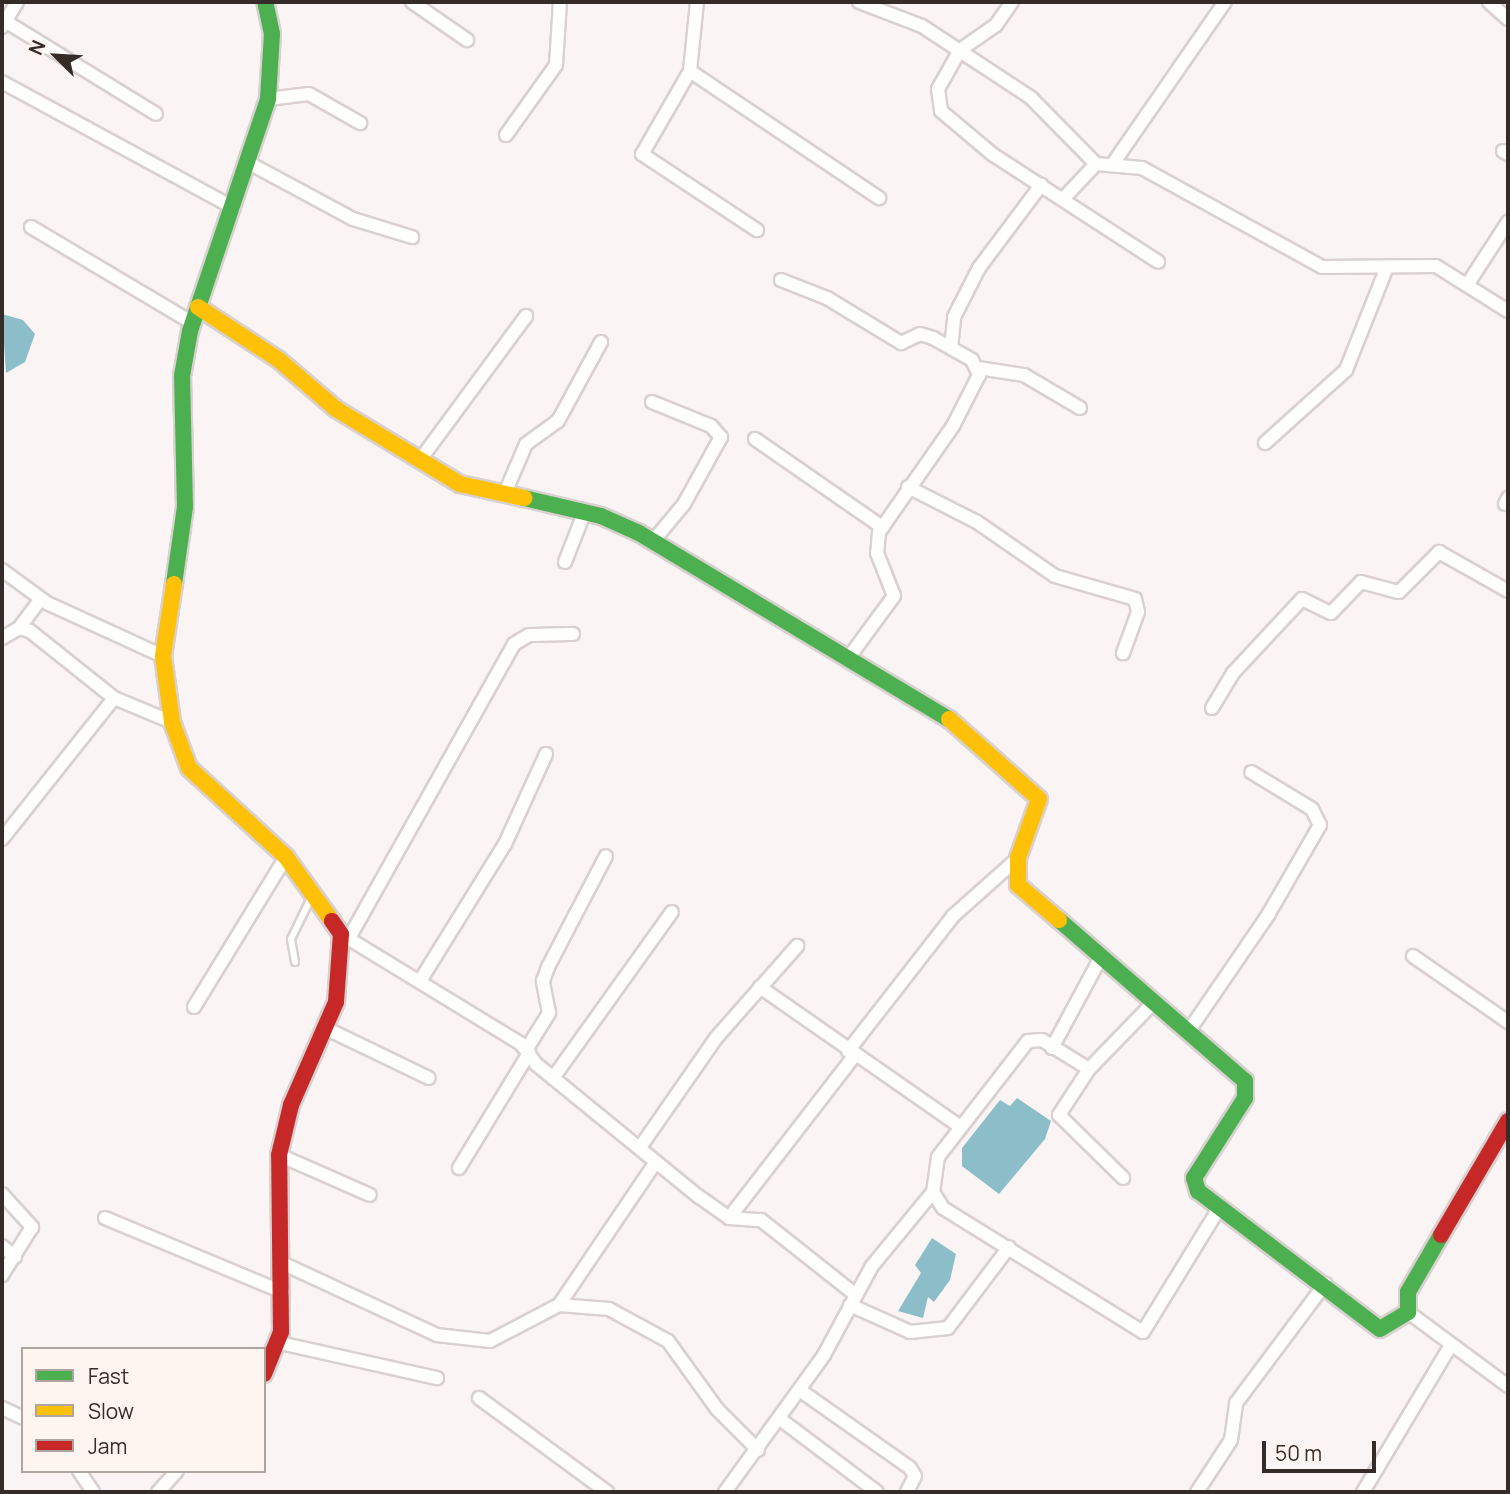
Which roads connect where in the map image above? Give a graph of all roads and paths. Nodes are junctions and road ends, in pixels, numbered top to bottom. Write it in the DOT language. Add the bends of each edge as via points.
graph roads {
  1 [pos="17,2"];
  2 [pos="265,2"];
  3 [pos="412,2"];
  4 [pos="560,2"];
  5 [pos="697,2"];
  6 [pos="859,2"];
  7 [pos="1012,2"];
  8 [pos="1225,2"];
  9 [pos="1489,2"];
  10 [pos="1508,19"];
  11 [pos="3,24"];
  12 [pos="467,40"];
  13 [pos="960,50"];
  14 [pos="690,71"];
  15 [pos="2,82"];
  16 [pos="268,99"];
  17 [pos="156,114"];
  18 [pos="360,122"];
  19 [pos="506,135"];
  20 [pos="249,163"];
  21 [pos="1096,164"];
  22 [pos="1112,165"];
  23 [pos="1041,185"];
  24 [pos="879,198"];
  25 [pos="1063,199"];
  26 [pos="234,208"];
  27 [pos="1508,222"];
  28 [pos="31,227"];
  29 [pos="757,230"];
  30 [pos="412,237"];
  31 [pos="1158,262"];
  32 [pos="1387,267"];
  33 [pos="781,280"];
  34 [pos="1469,282"];
  35 [pos="198,307"];
  36 [pos="1508,311"];
  37 [pos="526,316"];
  38 [pos="193,323"];
  39 [pos="601,342"];
  40 [pos="951,348"];
  41 [pos="978,368"];
  42 [pos="652,402"];
  43 [pos="1080,408"];
  44 [pos="755,439"];
  45 [pos="1265,443"];
  46 [pos="420,460"];
  47 [pos="908,487"];
  48 [pos="505,493"];
  49 [pos="585,511"];
  50 [pos="883,527"];
  51 [pos="654,540"];
  52 [pos="565,562"];
  53 [pos="2,570"];
  54 [pos="1508,591"];
  55 [pos="41,599"];
  56 [pos="19,628"];
  57 [pos="573,634"];
  58 [pos="2,638"];
  59 [pos="1123,653"];
  60 [pos="163,656"];
  61 [pos="847,660"];
  62 [pos="114,698"];
  63 [pos="1212,708"];
  64 [pos="172,722"];
  65 [pos="547,754"];
  66 [pos="1251,772"];
  67 [pos="2,839"];
  68 [pos="606,856"];
  69 [pos="286,857"];
  70 [pos="1018,858"];
  71 [pos="315,890"];
  72 [pos="672,912"];
  73 [pos="345,936"];
  74 [pos="797,946"];
  75 [pos="1413,956"];
  76 [pos="1101,957"];
  77 [pos="295,962"];
  78 [pos="420,981"];
  79 [pos="760,986"];
  80 [pos="1154,1002"];
  81 [pos="194,1007"];
  82 [pos="1508,1022"];
  83 [pos="325,1028"];
  84 [pos="1188,1032"];
  85 [pos="1052,1048"];
  86 [pos="527,1051"];
  87 [pos="851,1053"];
  88 [pos="1089,1069"];
  89 [pos="429,1078"];
  90 [pos="553,1078"];
  91 [pos="1508,1121"];
  92 [pos="961,1127"];
  93 [pos="641,1146"];
  94 [pos="279,1155"];
  95 [pos="656,1161"];
  96 [pos="459,1168"];
  97 [pos="1123,1178"];
  98 [pos="933,1192"];
  99 [pos="2,1194"];
  100 [pos="370,1195"];
  101 [pos="1218,1210"];
  102 [pos="105,1218"];
  103 [pos="729,1218"];
  104 [pos="2,1245"];
  105 [pos="1009,1247"];
  106 [pos="15,1257"];
  107 [pos="284,1264"];
  108 [pos="2,1275"];
  109 [pos="1325,1284"];
  110 [pos="283,1292"];
  111 [pos="853,1300"];
  112 [pos="559,1305"];
  113 [pos="1408,1312"];
  114 [pos="279,1343"];
  115 [pos="1451,1345"];
  116 [pos="266,1370"];
  117 [pos="437,1378"];
  118 [pos="1508,1386"];
  119 [pos="801,1391"];
  120 [pos="479,1398"];
  121 [pos="2,1408"];
  122 [pos="21,1417"];
  123 [pos="780,1419"];
  124 [pos="758,1450"];
  125 [pos="80,1473"];
  126 [pos="175,1473"];
  127 [pos="93,1492"];
  128 [pos="158,1492"];
  129 [pos="607,1492"];
  130 [pos="725,1492"];
  131 [pos="877,1492"];
  132 [pos="907,1492"];
  133 [pos="1197,1492"];
  134 [pos="1363,1492"];
  1 -- 11 [label="street"];
  2 -- 16 [label="street" via="272,34"];
  3 -- 12 [label="street"];
  4 -- 19 [label="street" via="556,65"];
  5 -- 14 [label="street"];
  6 -- 13 [label="street" via="922,26"];
  7 -- 13 [label="street" via="996,25"];
  8 -- 22 [label="street"];
  9 -- 10 [label="street"];
  11 -- 17 [label="street"];
  13 -- 21 [label="street" via="1031,98"];
  13 -- 23 [label="street" via="938,89 941,111"];
  14 -- 24 [label="street"];
  14 -- 29 [label="street" via="642,154"];
  15 -- 26 [label="street"];
  16 -- 18 [label="street" via="309,93"];
  16 -- 20 [label="street"];
  20 -- 26 [label="street"];
  20 -- 30 [label="street" via="353,219"];
  21 -- 22 [label="street"];
  21 -- 25 [label="street"];
  22 -- 32 [label="street" via="1142,168 1322,267"];
  23 -- 25 [label="street"];
  23 -- 40 [label="street" via="979,268 954,317"];
  25 -- 31 [label="street"];
  26 -- 35 [label="street"];
  27 -- 34 [label="street"];
  28 -- 38 [label="street"];
  32 -- 34 [label="street" via="1436,266"];
  32 -- 45 [label="street" via="1346,370"];
  33 -- 40 [label="street" via="827,298 901,343 920,334"];
  34 -- 36 [label="street"];
  35 -- 38 [label="street"];
  35 -- 46 [label="street" via="279,360 337,409"];
  37 -- 46 [label="street"];
  38 -- 60 [label="street" via="182,376 182,535"];
  39 -- 48 [label="street" via="558,421 526,443"];
  40 -- 41 [label="street"];
  41 -- 43 [label="street" via="1024,375"];
  41 -- 47 [label="street" via="953,426"];
  42 -- 51 [label="street" via="711,426 721,437 690,495"];
  44 -- 50 [label="street"];
  46 -- 48 [label="street" via="460,484"];
  47 -- 50 [label="street"];
  47 -- 59 [label="street" via="976,522 1055,576 1135,599 1138,612"];
  48 -- 49 [label="street"];
  49 -- 51 [label="street"];
  49 -- 52 [label="street"];
  50 -- 61 [label="street" via="877,553 894,596"];
  51 -- 61 [label="street"];
  53 -- 55 [label="street"];
  54 -- 63 [label="street" via="1438,552 1399,592 1361,582 1331,613 1301,599 1233,673"];
  55 -- 56 [label="street"];
  55 -- 60 [label="street"];
  56 -- 58 [label="street"];
  56 -- 62 [label="street" via="62,653"];
  57 -- 73 [label="street" via="529,635 514,644"];
  60 -- 64 [label="street"];
  61 -- 70 [label="street" via="947,715 1028,785 1040,812"];
  62 -- 64 [label="street"];
  62 -- 67 [label="street"];
  64 -- 69 [label="street" via="189,768"];
  65 -- 78 [label="street" via="505,844"];
  66 -- 84 [label="street" via="1312,808 1320,825 1268,915"];
  68 -- 86 [label="street" via="548,967 543,981 549,1013"];
  69 -- 71 [label="street"];
  69 -- 81 [label="street"];
  70 -- 76 [label="street" via="1018,885"];
  70 -- 87 [label="street" via="960,907"];
  71 -- 73 [label="street"];
  71 -- 77 [label="lane" via="291,939"];
  72 -- 90 [label="street"];
  73 -- 78 [label="street"];
  73 -- 83 [label="street" via="340,984"];
  74 -- 79 [label="street"];
  75 -- 82 [label="street"];
  76 -- 80 [label="street"];
  76 -- 85 [label="street"];
  78 -- 86 [label="street"];
  79 -- 87 [label="street"];
  79 -- 93 [label="street"];
  80 -- 84 [label="street"];
  80 -- 88 [label="street"];
  83 -- 89 [label="street"];
  83 -- 94 [label="street" via="291,1105"];
  84 -- 101 [label="street" via="1248,1090 1194,1178"];
  85 -- 88 [label="street"];
  85 -- 92 [label="street" via="1034,1039 1021,1047"];
  86 -- 90 [label="street"];
  86 -- 96 [label="street"];
  87 -- 92 [label="street"];
  87 -- 103 [label="street"];
  88 -- 97 [label="street" via="1059,1115"];
  90 -- 93 [label="street"];
  91 -- 113 [label="street" via="1408,1292"];
  92 -- 98 [label="street" via="934,1166"];
  93 -- 95 [label="street"];
  94 -- 100 [label="street"];
  94 -- 107 [label="street"];
  95 -- 103 [label="street"];
  95 -- 112 [label="street"];
  98 -- 105 [label="street" via="943,1208"];
  98 -- 111 [label="street"];
  99 -- 106 [label="street" via="31,1220"];
  101 -- 105 [label="street" via="1143,1332"];
  101 -- 109 [label="street"];
  102 -- 110 [label="street"];
  103 -- 111 [label="street" via="761,1220"];
  104 -- 106 [label="street"];
  105 -- 111 [label="street" via="948,1328 910,1332"];
  106 -- 108 [label="street"];
  107 -- 110 [label="street"];
  107 -- 112 [label="street" via="385,1314 471,1343 490,1341"];
  109 -- 113 [label="street" via="1380,1328 1394,1326"];
  109 -- 133 [label="street" via="1236,1403 1231,1440"];
  110 -- 114 [label="street"];
  111 -- 119 [label="street"];
  112 -- 124 [label="street" via="610,1310 668,1341 717,1409"];
  113 -- 115 [label="street"];
  114 -- 116 [label="street"];
  114 -- 117 [label="street"];
  115 -- 118 [label="street"];
  115 -- 134 [label="street"];
  119 -- 123 [label="street"];
  119 -- 132 [label="street" via="910,1468 915,1476"];
  120 -- 129 [label="street"];
  121 -- 122 [label="street"];
  123 -- 124 [label="street"];
  123 -- 131 [label="street"];
  124 -- 130 [label="street"];
  125 -- 127 [label="street"];
  126 -- 128 [label="street"];
}
